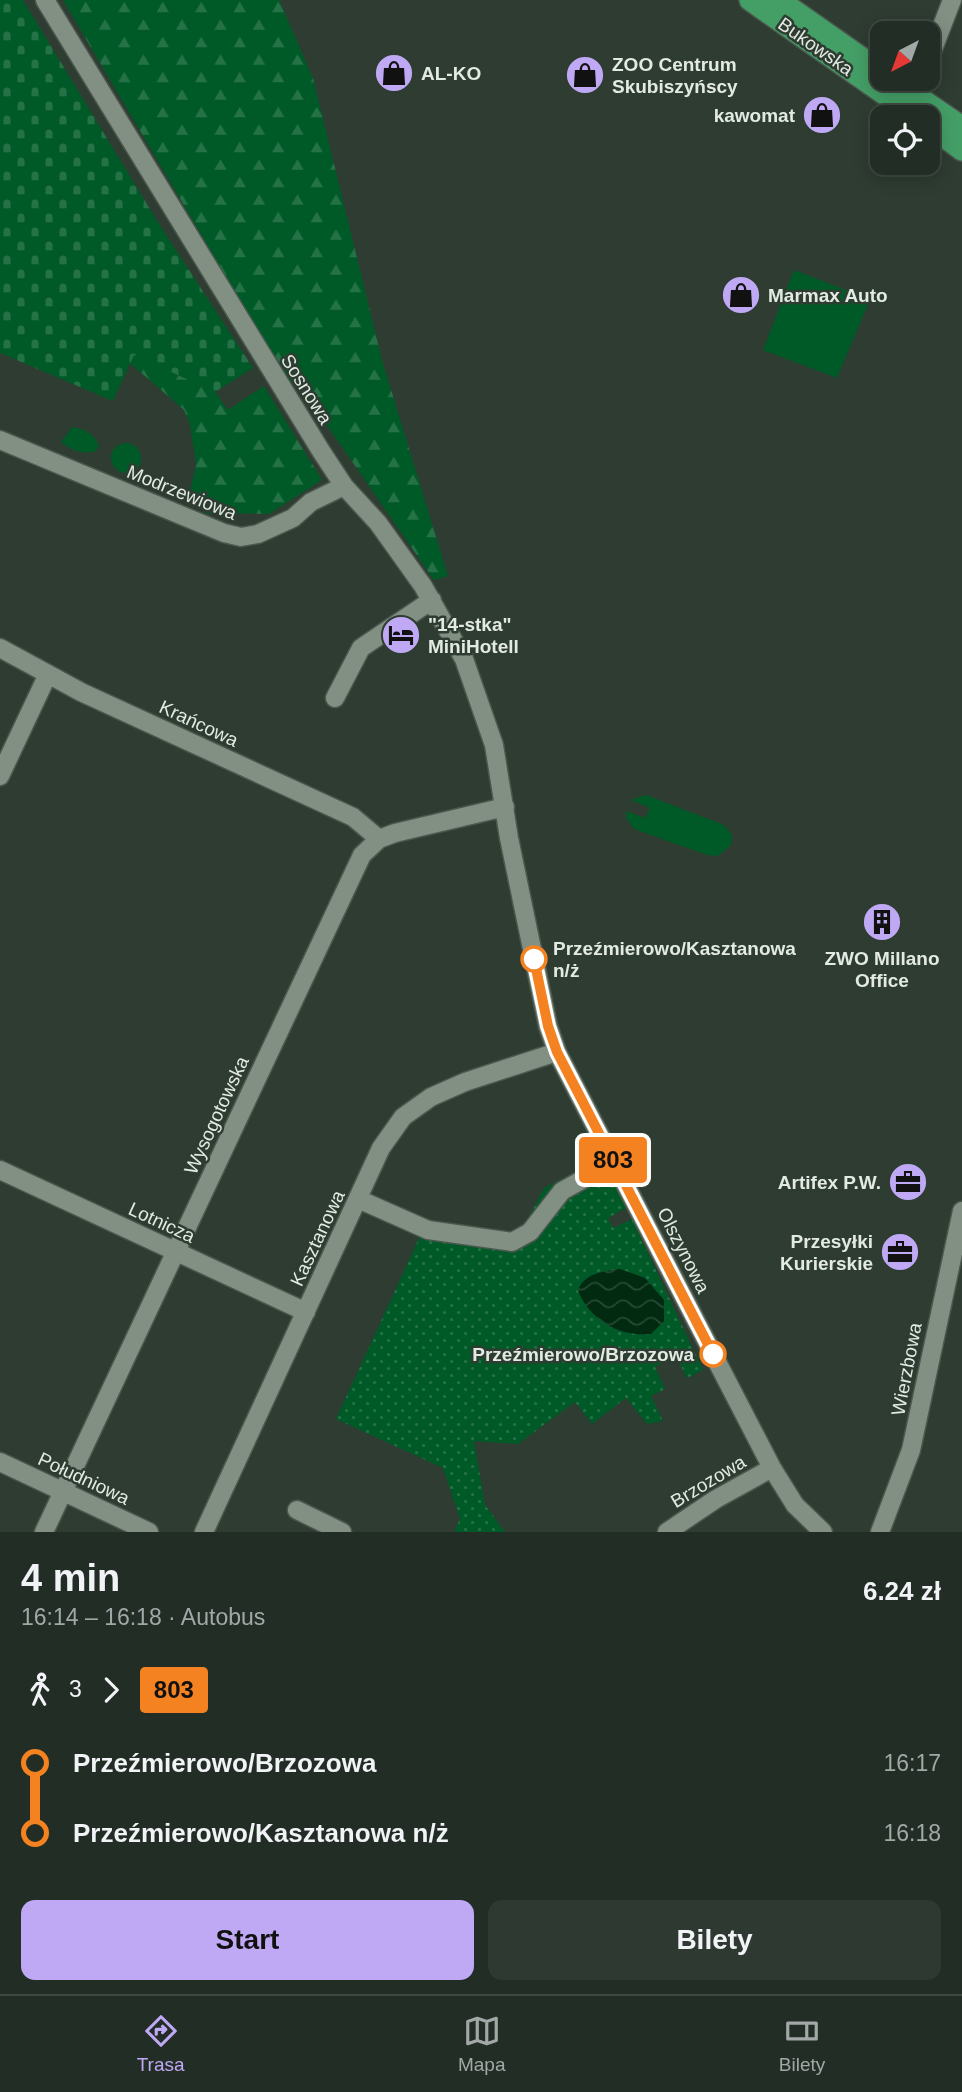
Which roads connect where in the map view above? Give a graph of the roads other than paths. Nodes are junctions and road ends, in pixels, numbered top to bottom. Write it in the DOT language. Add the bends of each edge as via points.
graph roads {
  1 [pos="45,0"];
  2 [pos="750,0"];
  3 [pos="779,0"];
  4 [pos="952,0"];
  5 [pos="940,30"];
  6 [pos="870,64"];
  7 [pos="922,91"];
  8 [pos="900,105"];
  9 [pos="962,127"];
  10 [pos="940,134"];
  11 [pos="962,150"];
  12 [pos="0,440"];
  13 [pos="344,486"];
  14 [pos="432,600"];
  15 [pos="0,648"];
  16 [pos="48,674"];
  17 [pos="335,698"];
  18 [pos="0,776"];
  19 [pos="505,807"];
  20 [pos="379,839"];
  21 [pos="557,1052"];
  22 [pos="614,1162"];
  23 [pos="0,1170"];
  24 [pos="358,1199"];
  25 [pos="962,1210"];
  26 [pos="175,1251"];
  27 [pos="306,1312"];
  28 [pos="0,1462"];
  29 [pos="772,1468"];
  30 [pos="62,1491"];
  31 [pos="297,1510"];
  32 [pos="44,1532"];
  33 [pos="149,1532"];
  34 [pos="204,1532"];
  35 [pos="342,1532"];
  36 [pos="667,1532"];
  37 [pos="823,1532"];
  38 [pos="880,1532"];
  1 -- 13 [label="street, Sosnowa"];
  2 -- 8 [label="main road, Bukowska"];
  3 -- 6 [label="main road, Bukowska"];
  4 -- 5 [label="street"];
  7 -- 9 [label="main road"];
  10 -- 11 [label="main road"];
  12 -- 13 [label="street, Modrzewiowa" via="241,537 293,518 311,502"];
  13 -- 14 [label="street, Sosnowa" via="378,523"];
  14 -- 17 [label="street" via="361,648"];
  14 -- 19 [label="street, Sosnowa" via="464,659 485,713"];
  15 -- 16 [label="street, Krańcowa"];
  16 -- 18 [label="street"];
  16 -- 20 [label="street, Krańcowa" via="352,817"];
  19 -- 20 [label="street"];
  19 -- 21 [label="street, Olszynowa"];
  20 -- 26 [label="street, Wysogotowska" via="362,855 351,876"];
  21 -- 22 [label="street, Olszynowa"];
  21 -- 24 [label="street, Kasztanowa" via="447,1089 403,1117 381,1148"];
  22 -- 24 [label="street" via="562,1191 530,1232 512,1242 428,1230"];
  22 -- 29 [label="street, Olszynowa"];
  23 -- 26 [label="street, Lotnicza"];
  24 -- 27 [label="street, Kasztanowa"];
  25 -- 38 [label="street, Wierzbowa" via="911,1450"];
  26 -- 27 [label="street, Lotnicza"];
  26 -- 30 [label="street, Wysogotowska"];
  27 -- 34 [label="street, Kasztanowa"];
  28 -- 30 [label="street, Południowa"];
  29 -- 36 [label="street, Brzozowa"];
  29 -- 37 [label="street, Olszynowa" via="794,1505"];
  30 -- 32 [label="street, Wysogotowska"];
  30 -- 33 [label="street, Południowa"];
  31 -- 35 [label="street"];
}
